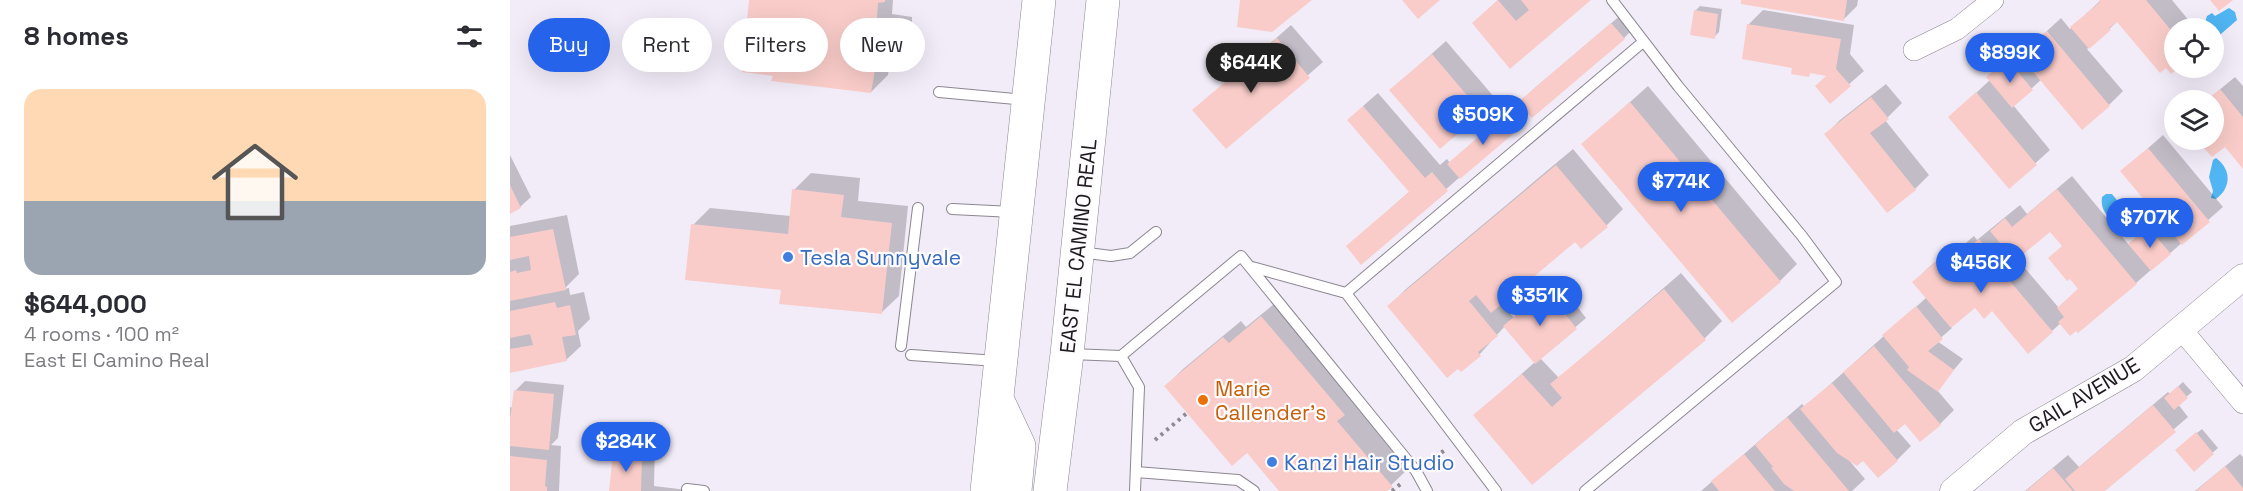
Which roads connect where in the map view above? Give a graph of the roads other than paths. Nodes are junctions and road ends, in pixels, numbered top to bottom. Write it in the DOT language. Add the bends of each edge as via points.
graph roads {
  1 [pos="1039,0"];
  2 [pos="1103,0"];
  3 [pos="1611,0"];
  4 [pos="1993,0"];
  5 [pos="1643,42"];
  6 [pos="1914,50"];
  7 [pos="939,92"];
  8 [pos="1028,100"];
  9 [pos="918,208"];
  10 [pos="952,209"];
  11 [pos="1016,212"];
  12 [pos="1156,232"];
  13 [pos="1077,251"];
  14 [pos="1252,267"];
  15 [pos="2243,277"];
  16 [pos="1346,293"];
  17 [pos="2181,329"];
  18 [pos="901,346"];
  19 [pos="1066,354"];
  20 [pos="911,355"];
  21 [pos="1121,356"];
  22 [pos="1000,362"];
  23 [pos="997,399"];
  24 [pos="2243,403"];
  25 [pos="1136,471"];
  26 [pos="687,489"];
  27 [pos="704,491"];
  28 [pos="987,491"];
  29 [pos="1015,491"];
  30 [pos="1050,491"];
  31 [pos="1135,491"];
  32 [pos="1254,491"];
  33 [pos="1427,491"];
  34 [pos="1496,491"];
  35 [pos="1586,491"];
  36 [pos="1953,491"];
  1 -- 8 [label="main road"];
  2 -- 13 [label="main road, EAST EL CAMINO REAL"];
  3 -- 5 [label="lane"];
  4 -- 6 [label="street" via="1957,29"];
  5 -- 16 [label="lane"];
  5 -- 35 [label="lane" via="1836,282"];
  7 -- 8 [label="lane"];
  8 -- 11 [label="main road"];
  9 -- 18 [label="lane"];
  10 -- 11 [label="lane"];
  11 -- 22 [label="main road"];
  12 -- 13 [label="lane" via="1130,254 1111,256"];
  13 -- 19 [label="main road, EAST EL CAMINO REAL"];
  14 -- 16 [label="lane"];
  14 -- 21 [label="lane" via="1241,256"];
  14 -- 33 [label="lane" via="1416,471"];
  15 -- 17 [label="street, GAIL AVENUE"];
  16 -- 34 [label="lane"];
  17 -- 24 [label="street"];
  17 -- 36 [label="street, GAIL AVENUE" via="2133,369 2023,432"];
  19 -- 21 [label="lane"];
  19 -- 30 [label="main road, EAST EL CAMINO REAL"];
  20 -- 22 [label="lane"];
  21 -- 25 [label="lane" via="1139,387"];
  22 -- 23 [label="main road"];
  23 -- 28 [label="main road"];
  23 -- 29 [label="main road" via="1019,446"];
  25 -- 31 [label="lane"];
  25 -- 32 [label="lane" via="1238,480"];
  26 -- 27 [label="lane"];
}
